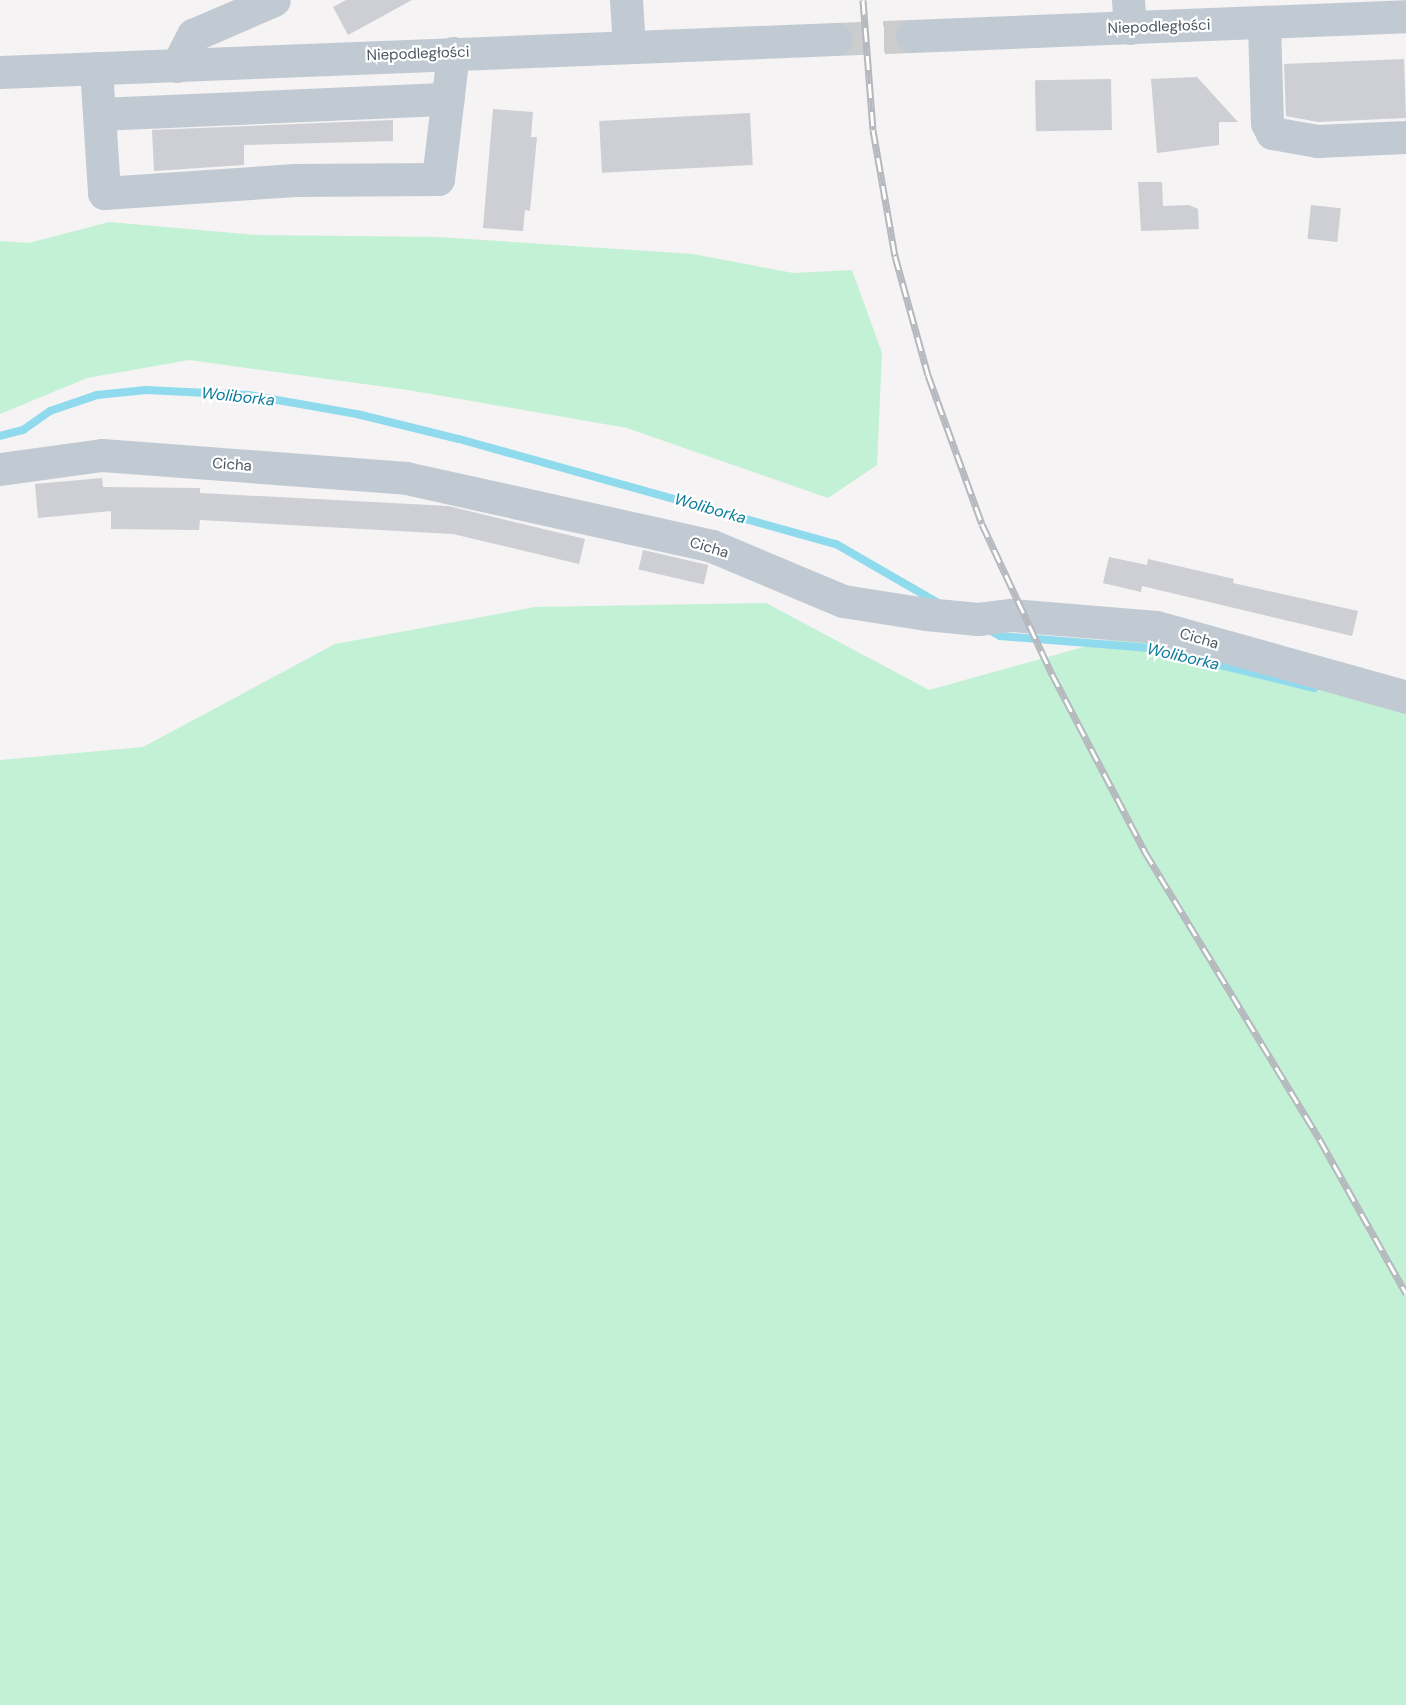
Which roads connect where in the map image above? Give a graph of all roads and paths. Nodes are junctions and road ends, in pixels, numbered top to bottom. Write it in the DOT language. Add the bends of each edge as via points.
graph roads {
  1 [pos="274,0"];
  2 [pos="626,0"];
  3 [pos="1129,14"];
  4 [pos="1406,16"];
  5 [pos="1264,24"];
  6 [pos="912,36"];
  7 [pos="835,39"];
  8 [pos="629,46"];
  9 [pos="453,53"];
  10 [pos="276,60"];
  11 [pos="177,66"];
  12 [pos="96,68"];
  13 [pos="0,72"];
  14 [pos="448,99"];
  15 [pos="278,108"];
  16 [pos="99,114"];
  17 [pos="1406,137"];
  18 [pos="0,469"];
  19 [pos="1406,697"];
  1 -- 11 [label="street" via="193,35"];
  2 -- 8 [label="street"];
  3 -- 5 [label="street, Niepodległości"];
  3 -- 6 [label="street, Niepodległości"];
  4 -- 5 [label="street, Niepodległości"];
  5 -- 17 [label="street" via="1267,123 1272,133 1317,141"];
  7 -- 8 [label="street, Niepodległości"];
  8 -- 9 [label="street, Niepodległości"];
  9 -- 10 [label="street, Niepodległości"];
  9 -- 14 [label="street"];
  10 -- 11 [label="street, Niepodległości"];
  10 -- 15 [label="street"];
  11 -- 12 [label="street, Niepodległości"];
  12 -- 13 [label="street, Niepodległości"];
  12 -- 16 [label="street"];
  14 -- 15 [label="street"];
  14 -- 16 [label="street" via="438,180 330,168 104,194"];
  15 -- 16 [label="street"];
  18 -- 19 [label="street, Cicha" via="102,455 406,478 712,546 843,601 978,619 1011,615 1156,627"];
}
